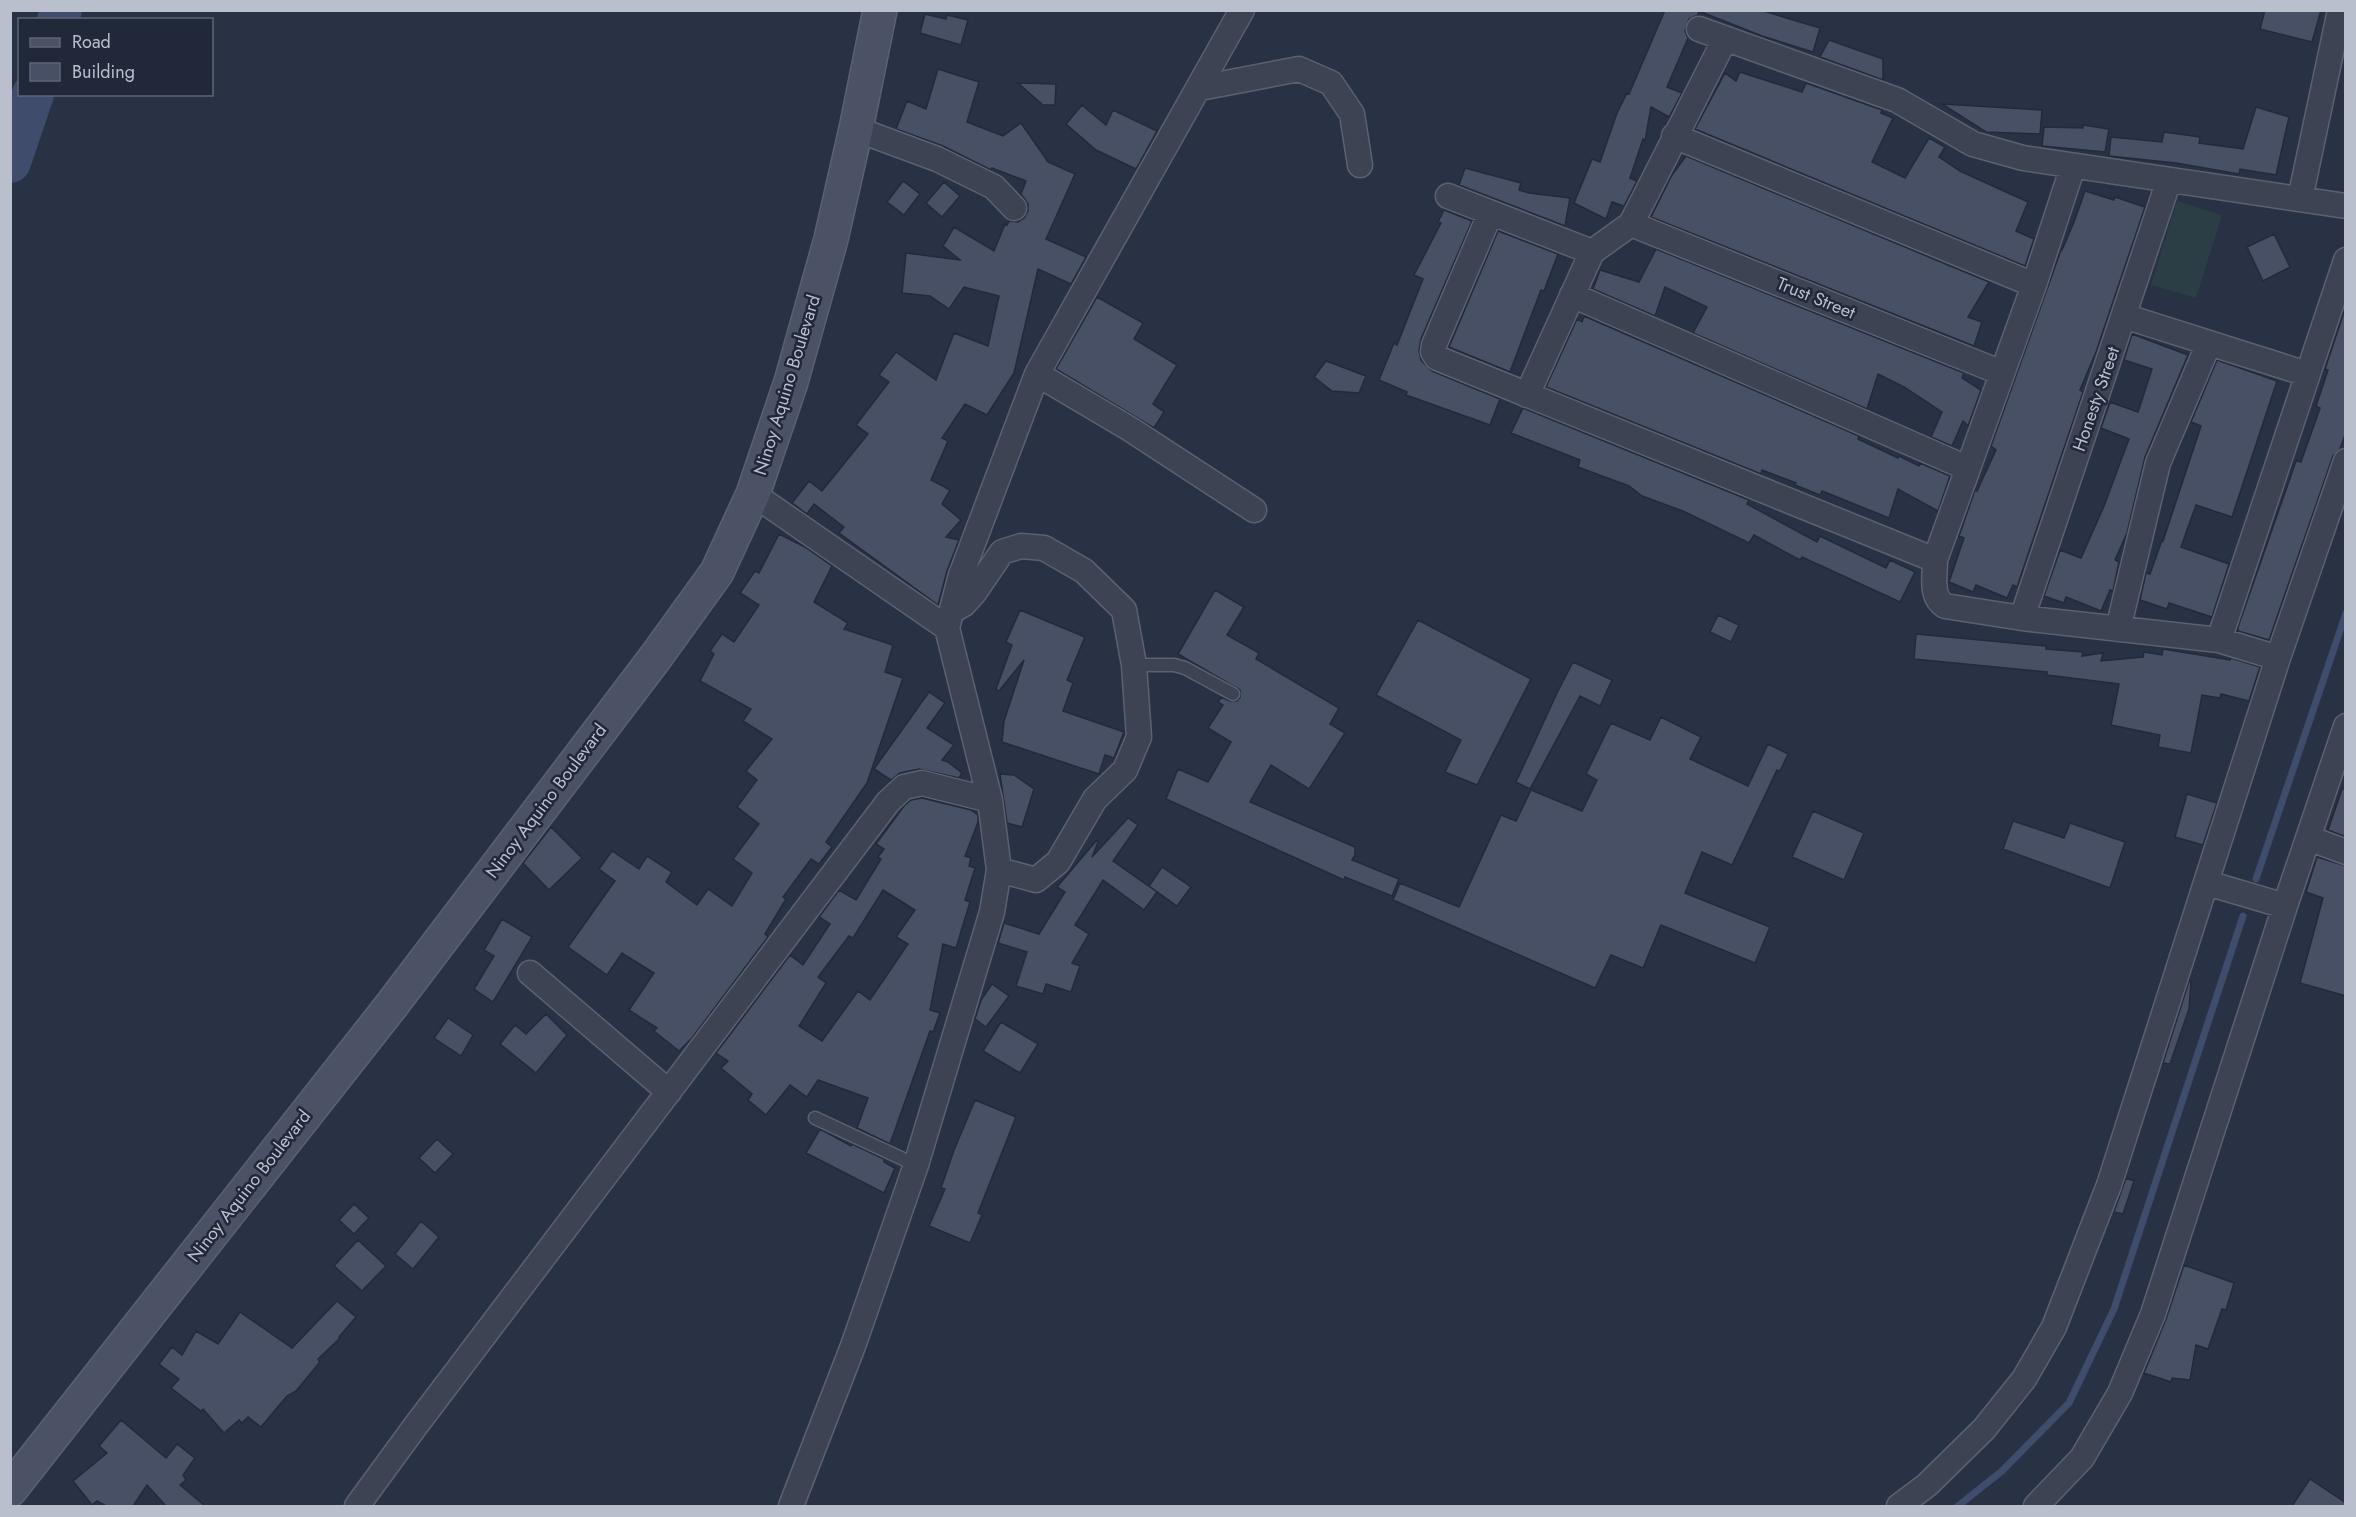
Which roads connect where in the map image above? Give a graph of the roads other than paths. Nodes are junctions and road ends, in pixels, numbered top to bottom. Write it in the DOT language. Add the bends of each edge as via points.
graph roads {
  1 [pos="880,10"];
  2 [pos="1242,10"];
  3 [pos="2340,10"];
  4 [pos="1699,29"];
  5 [pos="1725,39"];
  6 [pos="1200,88"];
  7 [pos="856,129"];
  8 [pos="1674,136"];
  9 [pos="1360,165"];
  10 [pos="2073,166"];
  11 [pos="2169,180"];
  12 [pos="1448,196"];
  13 [pos="2300,199"];
  14 [pos="2346,206"];
  15 [pos="1014,208"];
  16 [pos="1490,214"];
  17 [pos="1631,224"];
  18 [pos="1592,252"];
  19 [pos="2346,260"];
  20 [pos="2034,285"];
  21 [pos="1572,295"];
  22 [pos="2124,316"];
  23 [pos="2209,343"];
  24 [pos="2002,373"];
  25 [pos="1038,374"];
  26 [pos="2307,374"];
  27 [pos="1527,395"];
  28 [pos="2346,460"];
  29 [pos="1967,468"];
  30 [pos="753,494"];
  31 [pos="1254,510"];
  32 [pos="1935,560"];
  33 [pos="2022,618"];
  34 [pos="950,619"];
  35 [pos="2118,629"];
  36 [pos="2219,640"];
  37 [pos="2278,658"];
  38 [pos="1134,664"];
  39 [pos="1233,694"];
  40 [pos="2346,726"];
  41 [pos="990,800"];
  42 [pos="2308,838"];
  43 [pos="2346,852"];
  44 [pos="999,870"];
  45 [pos="2207,883"];
  46 [pos="2285,906"];
  47 [pos="530,973"];
  48 [pos="669,1092"];
  49 [pos="815,1118"];
  50 [pos="916,1165"];
  51 [pos="10,1490"];
  52 [pos="357,1506"];
  53 [pos="791,1506"];
  54 [pos="1899,1506"];
  55 [pos="2036,1506"];
  1 -- 7 [label="main road, Ninoy Aquino Boulevard"];
  2 -- 6 [label="street"];
  3 -- 13 [label="street"];
  4 -- 5 [label="street"];
  5 -- 8 [label="street"];
  5 -- 10 [label="street" via="1897,100 1973,144"];
  6 -- 9 [label="street" via="1299,69 1331,83 1352,114"];
  6 -- 25 [label="street"];
  7 -- 15 [label="street" via="937,159 994,187"];
  7 -- 30 [label="main road, Ninoy Aquino Boulevard" via="831,239 791,381"];
  8 -- 17 [label="street"];
  8 -- 20 [label="street"];
  10 -- 11 [label="street"];
  10 -- 20 [label="street"];
  11 -- 13 [label="street"];
  11 -- 22 [label="street, Honesty Street"];
  12 -- 16 [label="street"];
  13 -- 14 [label="street"];
  16 -- 18 [label="street"];
  16 -- 27 [label="street" via="1433,352 1437,358"];
  17 -- 18 [label="street"];
  17 -- 24 [label="street, Trust Street"];
  18 -- 21 [label="street"];
  19 -- 26 [label="street"];
  20 -- 24 [label="street"];
  21 -- 27 [label="street"];
  21 -- 29 [label="street"];
  22 -- 23 [label="street"];
  22 -- 33 [label="street, Honesty Street"];
  23 -- 26 [label="street"];
  23 -- 35 [label="street" via="2158,463"];
  24 -- 29 [label="street"];
  25 -- 31 [label="street"];
  25 -- 34 [label="street" via="961,575"];
  26 -- 36 [label="street"];
  27 -- 32 [label="street"];
  28 -- 37 [label="street"];
  29 -- 32 [label="street"];
  30 -- 34 [label="street"];
  30 -- 51 [label="main road, Ninoy Aquino Boulevard" via="717,572 655,658 391,1006"];
  32 -- 33 [label="street" via="1938,602"];
  33 -- 35 [label="street"];
  34 -- 38 [label="street" via="975,593 1002,552 1021,546 1044,548 1084,571 1124,610"];
  34 -- 41 [label="street"];
  35 -- 36 [label="street"];
  36 -- 37 [label="street"];
  37 -- 45 [label="street"];
  38 -- 39 [label="lane" via="1185,668"];
  38 -- 44 [label="street" via="1139,736 1125,770 1095,799 1058,862 1036,880"];
  40 -- 42 [label="street"];
  41 -- 44 [label="street"];
  41 -- 48 [label="street" via="922,783 904,787 888,802"];
  42 -- 43 [label="street"];
  42 -- 46 [label="street"];
  44 -- 50 [label="street" via="992,912"];
  45 -- 46 [label="street"];
  45 -- 54 [label="street" via="2109,1185 2054,1327 2024,1379 1984,1429 1927,1485"];
  46 -- 55 [label="street" via="2153,1314 2120,1393 2082,1458"];
  47 -- 48 [label="street"];
  48 -- 52 [label="street"];
  49 -- 50 [label="lane"];
  50 -- 53 [label="street" via="853,1346"];
}
